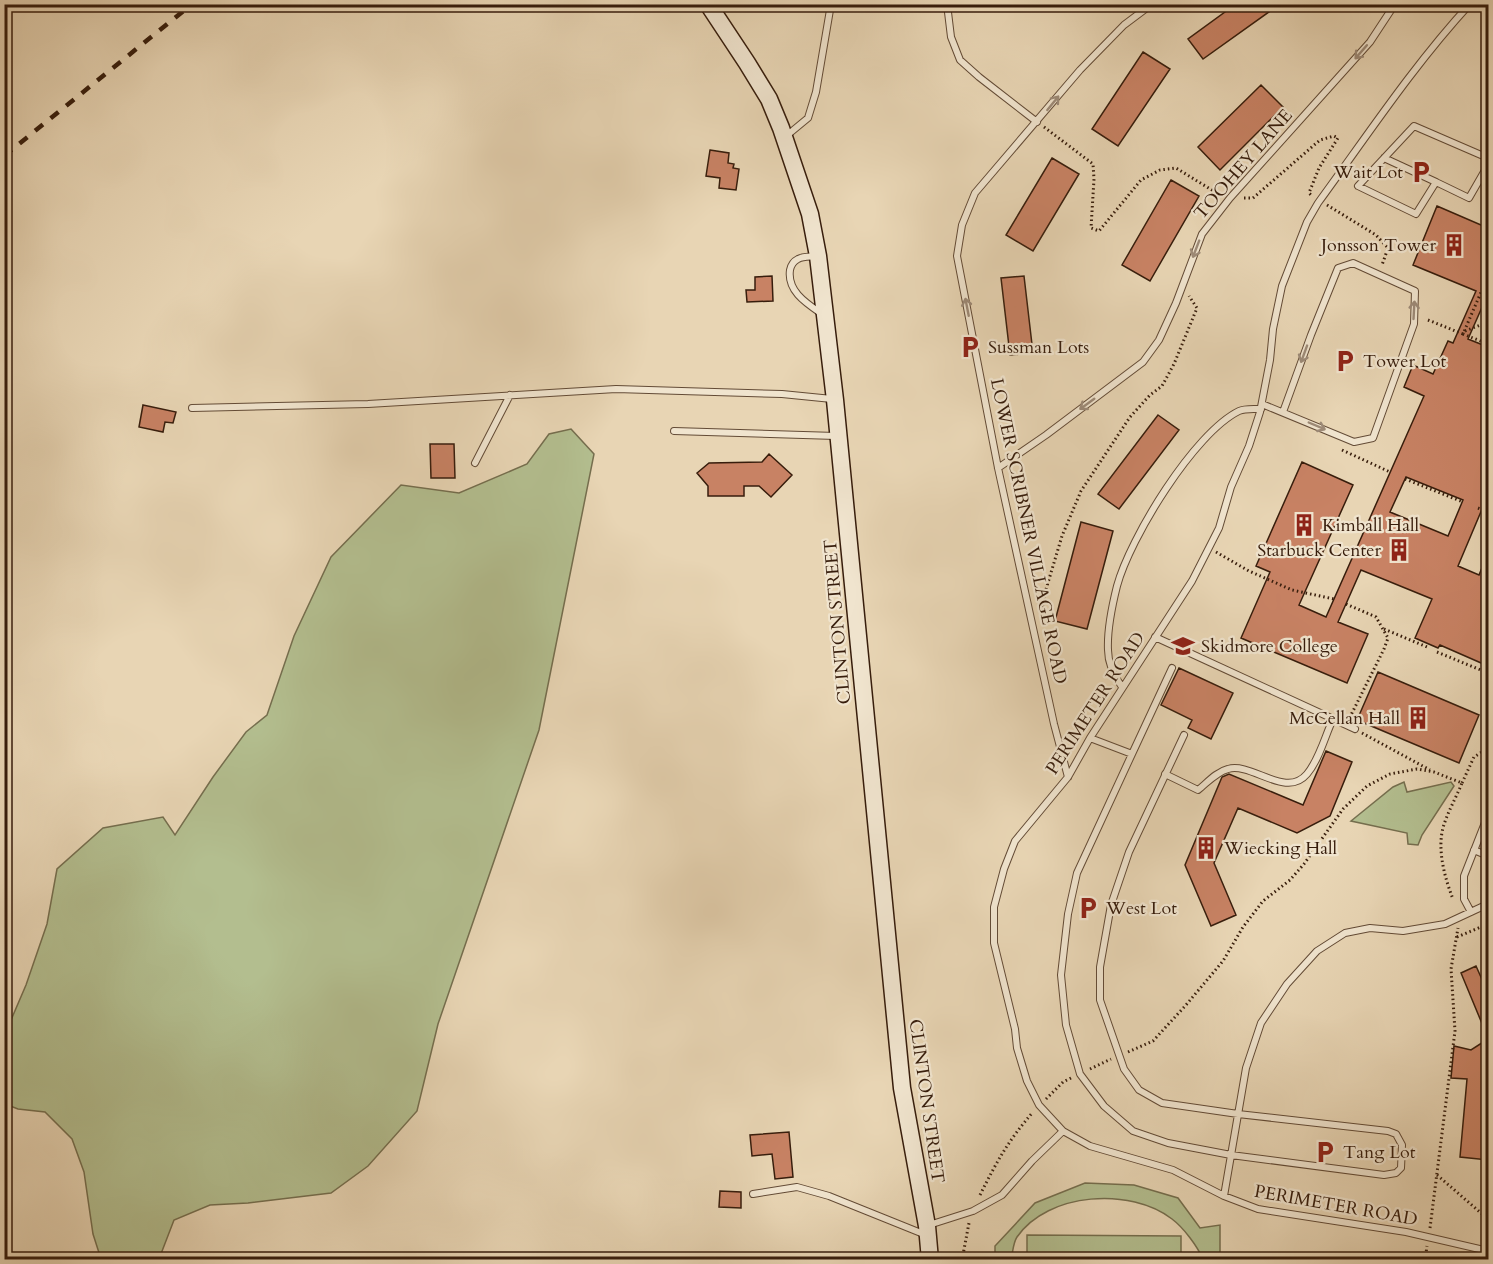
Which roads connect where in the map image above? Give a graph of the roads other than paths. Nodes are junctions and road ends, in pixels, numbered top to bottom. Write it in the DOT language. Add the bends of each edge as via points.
graph roads {
  1 [pos="708,4"];
  2 [pos="831,4"];
  3 [pos="947,4"];
  4 [pos="1152,4"];
  5 [pos="1395,4"];
  6 [pos="1470,4"];
  7 [pos="1037,122"];
  8 [pos="785,137"];
  9 [pos="1384,158"];
  10 [pos="1488,158"];
  11 [pos="1488,165"];
  12 [pos="1436,182"];
  13 [pos="818,256"];
  14 [pos="826,317"];
  15 [pos="510,395"];
  16 [pos="836,400"];
  17 [pos="1262,406"];
  18 [pos="192,408"];
  19 [pos="1283,412"];
  20 [pos="675,431"];
  21 [pos="839,436"];
  22 [pos="475,463"];
  23 [pos="998,468"];
  24 [pos="1155,637"];
  25 [pos="1172,668"];
  26 [pos="1122,687"];
  27 [pos="1333,719"];
  28 [pos="1355,729"];
  29 [pos="1184,735"];
  30 [pos="1090,738"];
  31 [pos="1132,754"];
  32 [pos="1165,774"];
  33 [pos="1068,777"];
  34 [pos="1488,815"];
  35 [pos="1474,850"];
  36 [pos="1488,856"];
  37 [pos="1488,904"];
  38 [pos="1471,912"];
  39 [pos="1238,1114"];
  40 [pos="1063,1131"];
  41 [pos="1231,1155"];
  42 [pos="753,1194"];
  43 [pos="1224,1196"];
  44 [pos="928,1231"];
  45 [pos="1488,1251"];
  46 [pos="930,1260"];
  1 -- 8 [label="street, CLINTON STREET" via="769,99"];
  2 -- 8 [label="lane" via="808,118"];
  3 -- 7 [label="lane" via="951,37 960,60"];
  7 -- 4 [label="lane, LOWER SCRIBNER VILLAGE ROAD, one-way" via="1080,70 1124,25"];
  5 -- 23 [label="lane, TOOHEY LANE, one-way" via="1370,42 1202,234 1160,340 1143,362"];
  6 -- 17 [label="lane, PERIMETER ROAD" via="1406,82 1307,222 1282,286"];
  23 -- 7 [label="lane, LOWER SCRIBNER VILLAGE ROAD, one-way" via="957,256 962,225 975,193"];
  8 -- 13 [label="street, CLINTON STREET" via="810,214"];
  9 -- 10 [label="lane" via="1414,126"];
  9 -- 12 [label="lane"];
  9 -- 12 [label="lane" via="1358,186 1416,214"];
  11 -- 12 [label="lane" via="1469,198"];
  13 -- 14 [label="street, CLINTON STREET"];
  13 -- 14 [label="lane" via="797,259 789,279 806,303"];
  14 -- 16 [label="street, CLINTON STREET"];
  15 -- 16 [label="lane" via="627,389 782,394"];
  15 -- 18 [label="lane" via="368,404"];
  15 -- 22 [label="lane"];
  16 -- 21 [label="street, CLINTON STREET"];
  17 -- 19 [label="lane"];
  17 -- 24 [label="lane, PERIMETER ROAD" via="1219,528 1192,581"];
  17 -- 26 [label="lane" via="1240,409 1218,425 1179,468 1129,555 1117,584 1108,651 1113,674"];
  19 -- 19 [label="lane, one-way" via="1354,442 1373,438 1414,324 1415,291 1353,263 1338,268"];
  20 -- 21 [label="lane"];
  21 -- 44 [label="street, CLINTON STREET" via="902,1088"];
  23 -- 33 [label="lane, LOWER SCRIBNER VILLAGE ROAD"];
  24 -- 26 [label="lane, PERIMETER ROAD"];
  24 -- 27 [label="lane"];
  25 -- 31 [label="lane"];
  26 -- 30 [label="lane, PERIMETER ROAD"];
  27 -- 28 [label="lane"];
  27 -- 32 [label="lane" via="1313,765 1295,782 1285,783 1228,768 1198,790"];
  29 -- 32 [label="lane"];
  30 -- 31 [label="lane"];
  30 -- 33 [label="lane, PERIMETER ROAD"];
  31 -- 41 [label="lane" via="1077,873 1061,975 1066,1025 1080,1074 1104,1106 1133,1131 1168,1143"];
  32 -- 39 [label="lane" via="1129,852 1111,905 1100,967 1100,1000 1124,1069 1139,1090 1162,1103"];
  33 -- 40 [label="lane, PERIMETER ROAD" via="1015,841 994,907 994,943 1027,1081 1039,1105"];
  34 -- 35 [label="lane"];
  35 -- 36 [label="lane"];
  35 -- 38 [label="lane" via="1463,889"];
  37 -- 38 [label="lane"];
  38 -- 39 [label="lane" via="1445,924 1403,931 1370,928 1345,933 1317,951 1287,984 1261,1023 1246,1068"];
  39 -- 41 [label="lane"];
  39 -- 41 [label="lane" via="1388,1131 1400,1139 1401,1168 1384,1175"];
  40 -- 43 [label="lane, PERIMETER ROAD" via="1090,1146 1173,1170"];
  40 -- 44 [label="lane" via="1002,1195"];
  41 -- 43 [label="lane"];
  42 -- 44 [label="lane" via="797,1187"];
  43 -- 45 [label="lane, PERIMETER ROAD" via="1258,1209 1429,1237"];
  44 -- 46 [label="street, CLINTON STREET"];
}
